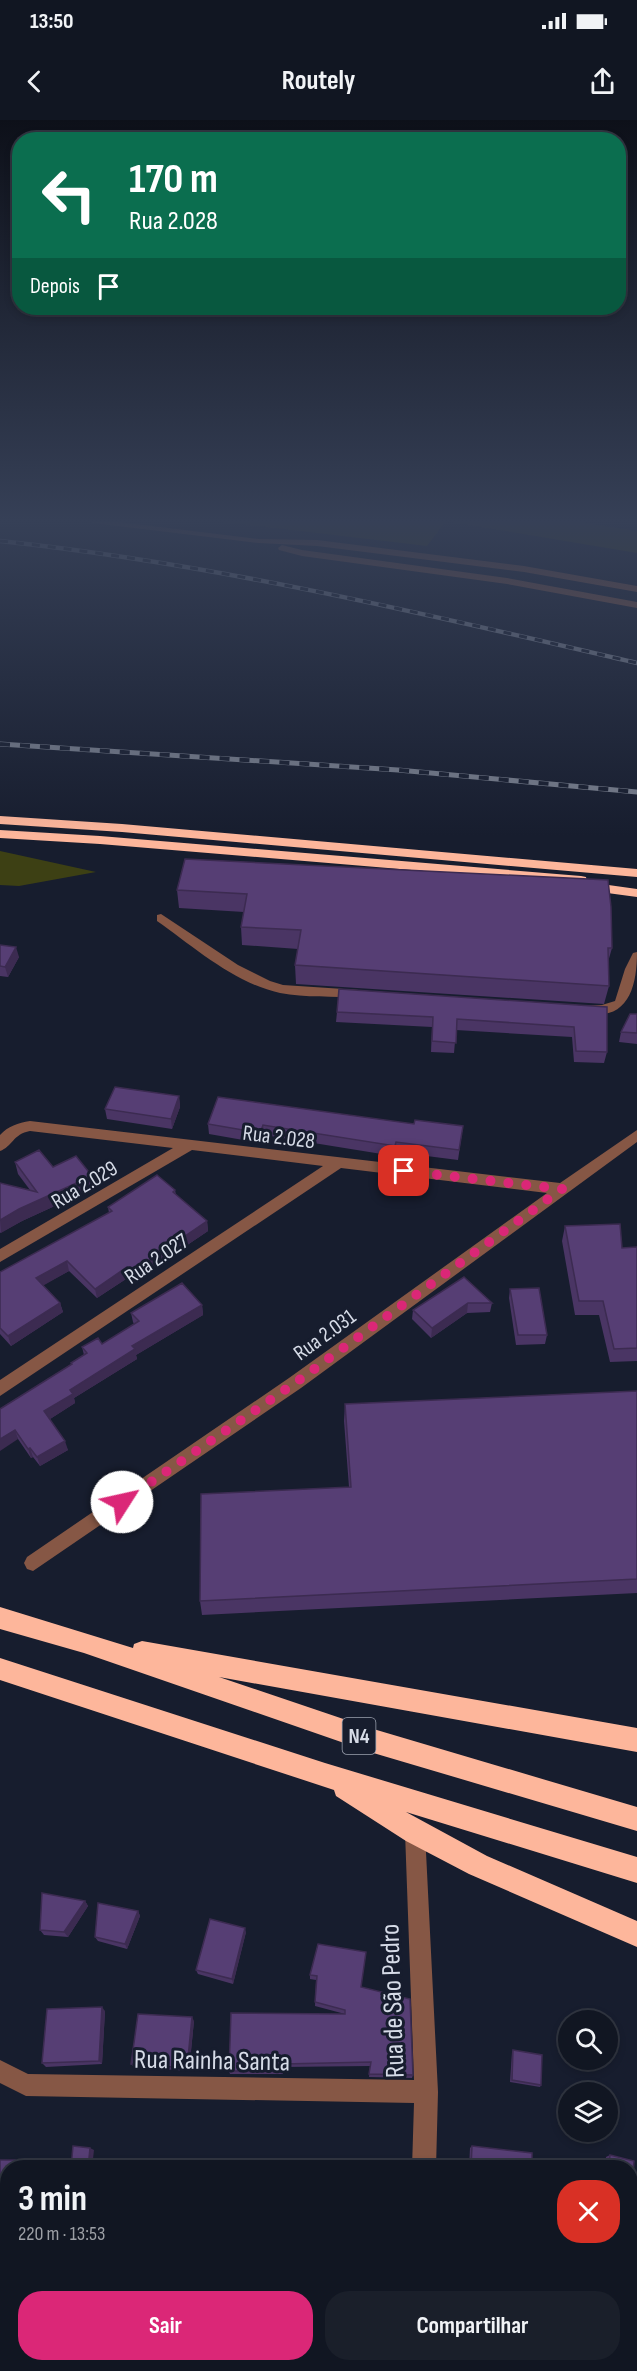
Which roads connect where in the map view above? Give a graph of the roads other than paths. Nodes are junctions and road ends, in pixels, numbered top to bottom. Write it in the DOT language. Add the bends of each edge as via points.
graph roads {
  1 [pos="0,820"];
  2 [pos="0,834"];
  3 [pos="492,873"];
  4 [pos="637,873"];
  5 [pos="637,885"];
  6 [pos="637,893"];
  7 [pos="161,918"];
  8 [pos="637,956"];
  9 [pos="378,995"];
  10 [pos="576,1008"];
  11 [pos="637,1135"];
  12 [pos="0,1146"];
  13 [pos="188,1146"];
  14 [pos="336,1164"];
  15 [pos="562,1189"];
  16 [pos="0,1256"];
  17 [pos="0,1389"];
  18 [pos="33,1563"];
  19 [pos="0,1618"];
  20 [pos="84,1642"];
  21 [pos="0,1670"];
  22 [pos="637,1740"];
  23 [pos="325,1775"];
  24 [pos="637,1819"];
  25 [pos="415,1832"];
  26 [pos="637,1870"];
  27 [pos="637,1934"];
  28 [pos="0,2072"];
  29 [pos="426,2092"];
  30 [pos="424,2160"];
  1 -- 4 [label="highway"];
  2 -- 3 [label="highway"];
  3 -- 5 [label="highway"];
  3 -- 6 [label="highway"];
  7 -- 9 [label="street" via="225,963 272,987"];
  8 -- 10 [label="street" via="624,1003 619,1008"];
  11 -- 15 [label="street, Rua 2.031"];
  12 -- 13 [label="street, Rua 2.028" via="16,1128 30,1126"];
  13 -- 14 [label="street, Rua 2.028"];
  13 -- 16 [label="street, Rua 2.029"];
  14 -- 15 [label="street, Rua 2.028"];
  14 -- 17 [label="street, Rua 2.027"];
  15 -- 18 [label="street, Rua 2.031" via="295,1383"];
  19 -- 20 [label="highway, N4"];
  20 -- 22 [label="highway"];
  20 -- 24 [label="highway, N4" via="370,1740"];
  21 -- 23 [label="highway, N4"];
  23 -- 25 [label="highway"];
  23 -- 26 [label="highway, N4"];
  25 -- 27 [label="highway" via="478,1865"];
  25 -- 29 [label="street, Rua de São Pedro"];
  28 -- 29 [label="street, Rua Rainha Santa" via="26,2085"];
  29 -- 30 [label="street, Rua de São Pedro"];
}
